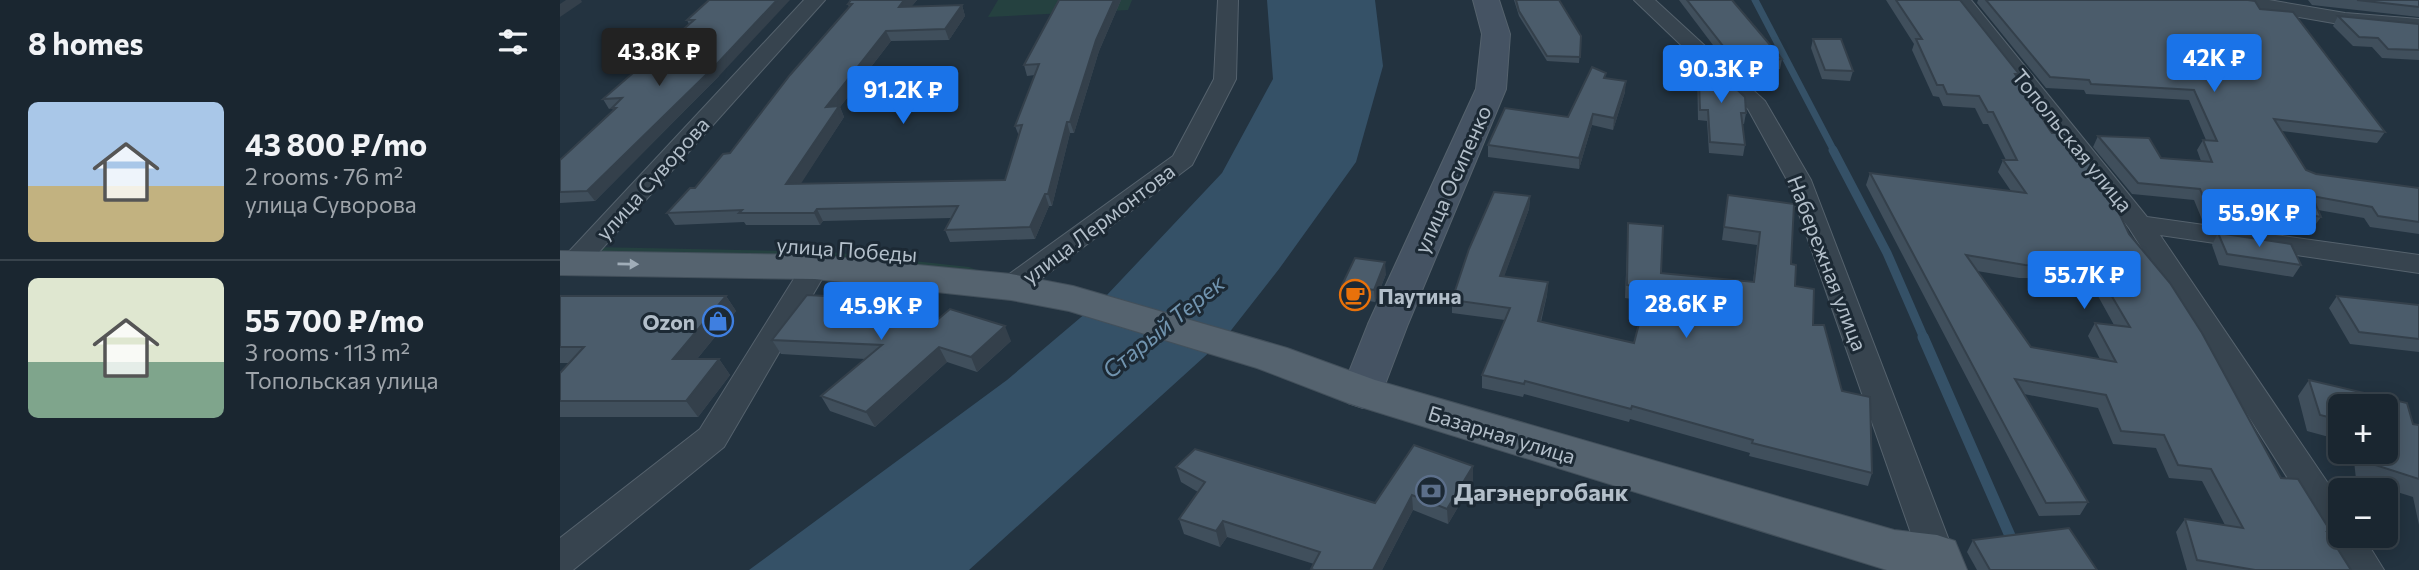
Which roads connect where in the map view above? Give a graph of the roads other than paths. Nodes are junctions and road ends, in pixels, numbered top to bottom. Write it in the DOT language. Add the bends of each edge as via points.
graph roads {
  1 [pos="815,0"];
  2 [pos="1228,0"];
  3 [pos="1486,0"];
  4 [pos="1644,0"];
  5 [pos="1961,0"];
  6 [pos="2236,0"];
  7 [pos="2419,25"];
  8 [pos="2139,224"];
  9 [pos="572,251"];
  10 [pos="2419,264"];
  11 [pos="815,267"];
  12 [pos="1016,283"];
  13 [pos="1272,358"];
  14 [pos="1363,392"];
  15 [pos="2328,512"];
  16 [pos="2351,548"];
  17 [pos="560,559"];
  18 [pos="1940,563"];
  19 [pos="2366,570"];
  1 -- 9 [label="street, улица Суворова"];
  2 -- 12 [label="street, улица Лермонтова" via="1225,79 1183,160"];
  3 -- 14 [label="main road, улица Осипенко" via="1496,34 1491,89"];
  4 -- 18 [label="street, Набережная улица" via="1757,106 1799,180"];
  5 -- 8 [label="street, Топольская улица"];
  6 -- 7 [label="street" via="2345,19"];
  8 -- 10 [label="street"];
  8 -- 15 [label="street, Топольская улица"];
  9 -- 11 [label="main road, улица Победы, one-way"];
  9 -- 12 [label="main road, улица Победы" via="837,245 977,261"];
  11 -- 12 [label="main road, улица Победы"];
  11 -- 17 [label="street" via="712,438"];
  12 -- 13 [label="main road, улица Победы"];
  13 -- 14 [label="main road, Базарная улица"];
  14 -- 18 [label="main road, Базарная улица"];
  16 -- 19 [label="street"];
}
